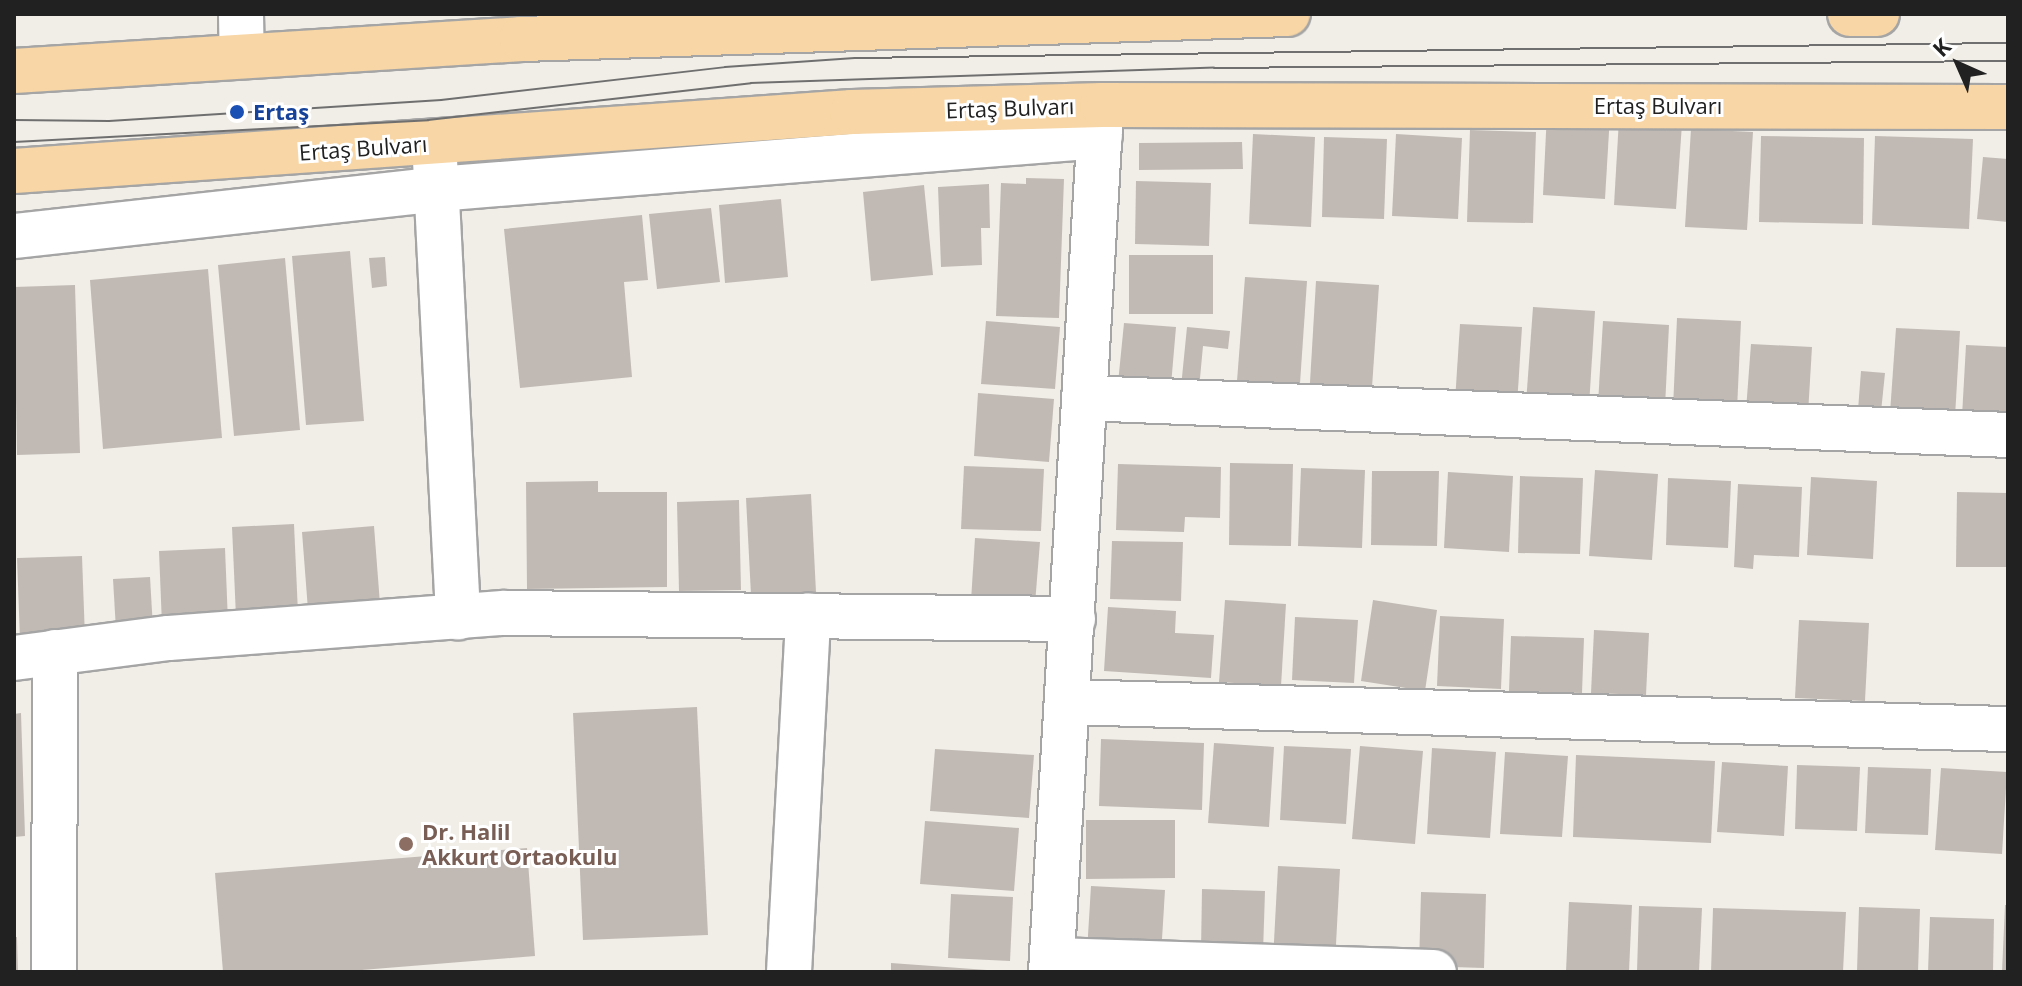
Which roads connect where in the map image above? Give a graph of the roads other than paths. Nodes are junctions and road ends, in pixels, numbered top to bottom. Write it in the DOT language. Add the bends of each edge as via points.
graph roads {
  1 [pos="1288,14"];
  2 [pos="1850,14"];
  3 [pos="1877,14"];
  4 [pos="1110,16"];
  5 [pos="810,20"];
  6 [pos="523,26"];
  7 [pos="242,34"];
  8 [pos="14,71"];
  9 [pos="2008,107"];
  10 [pos="1101,121"];
  11 [pos="435,143"];
  12 [pos="14,171"];
  13 [pos="437,189"];
  14 [pos="14,236"];
  15 [pos="1084,398"];
  16 [pos="2008,435"];
  17 [pos="808,616"];
  18 [pos="458,617"];
  19 [pos="1073,619"];
  20 [pos="35,655"];
  21 [pos="1068,702"];
  22 [pos="2008,729"];
  23 [pos="1052,966"];
  24 [pos="54,972"];
  25 [pos="789,972"];
  26 [pos="1434,972"];
  1 -- 4 [label="main road"];
  2 -- 3 [label="main road"];
  4 -- 5 [label="main road"];
  5 -- 6 [label="main road"];
  6 -- 7 [label="main road"];
  7 -- 8 [label="main road"];
  9 -- 10 [label="main road, Ertaş Bulvarı"];
  10 -- 11 [label="main road, Ertaş Bulvarı" via="852,112"];
  10 -- 13 [label="street"];
  10 -- 15 [label="street"];
  11 -- 12 [label="main road, Ertaş Bulvarı"];
  11 -- 13 [label="street"];
  13 -- 14 [label="street"];
  13 -- 18 [label="street"];
  15 -- 16 [label="street"];
  15 -- 19 [label="street"];
  17 -- 18 [label="street"];
  17 -- 19 [label="street"];
  17 -- 25 [label="street"];
  18 -- 20 [label="street"];
  19 -- 21 [label="street"];
  20 -- 24 [label="street"];
  21 -- 22 [label="street"];
  21 -- 23 [label="street"];
  23 -- 26 [label="street"];
}
